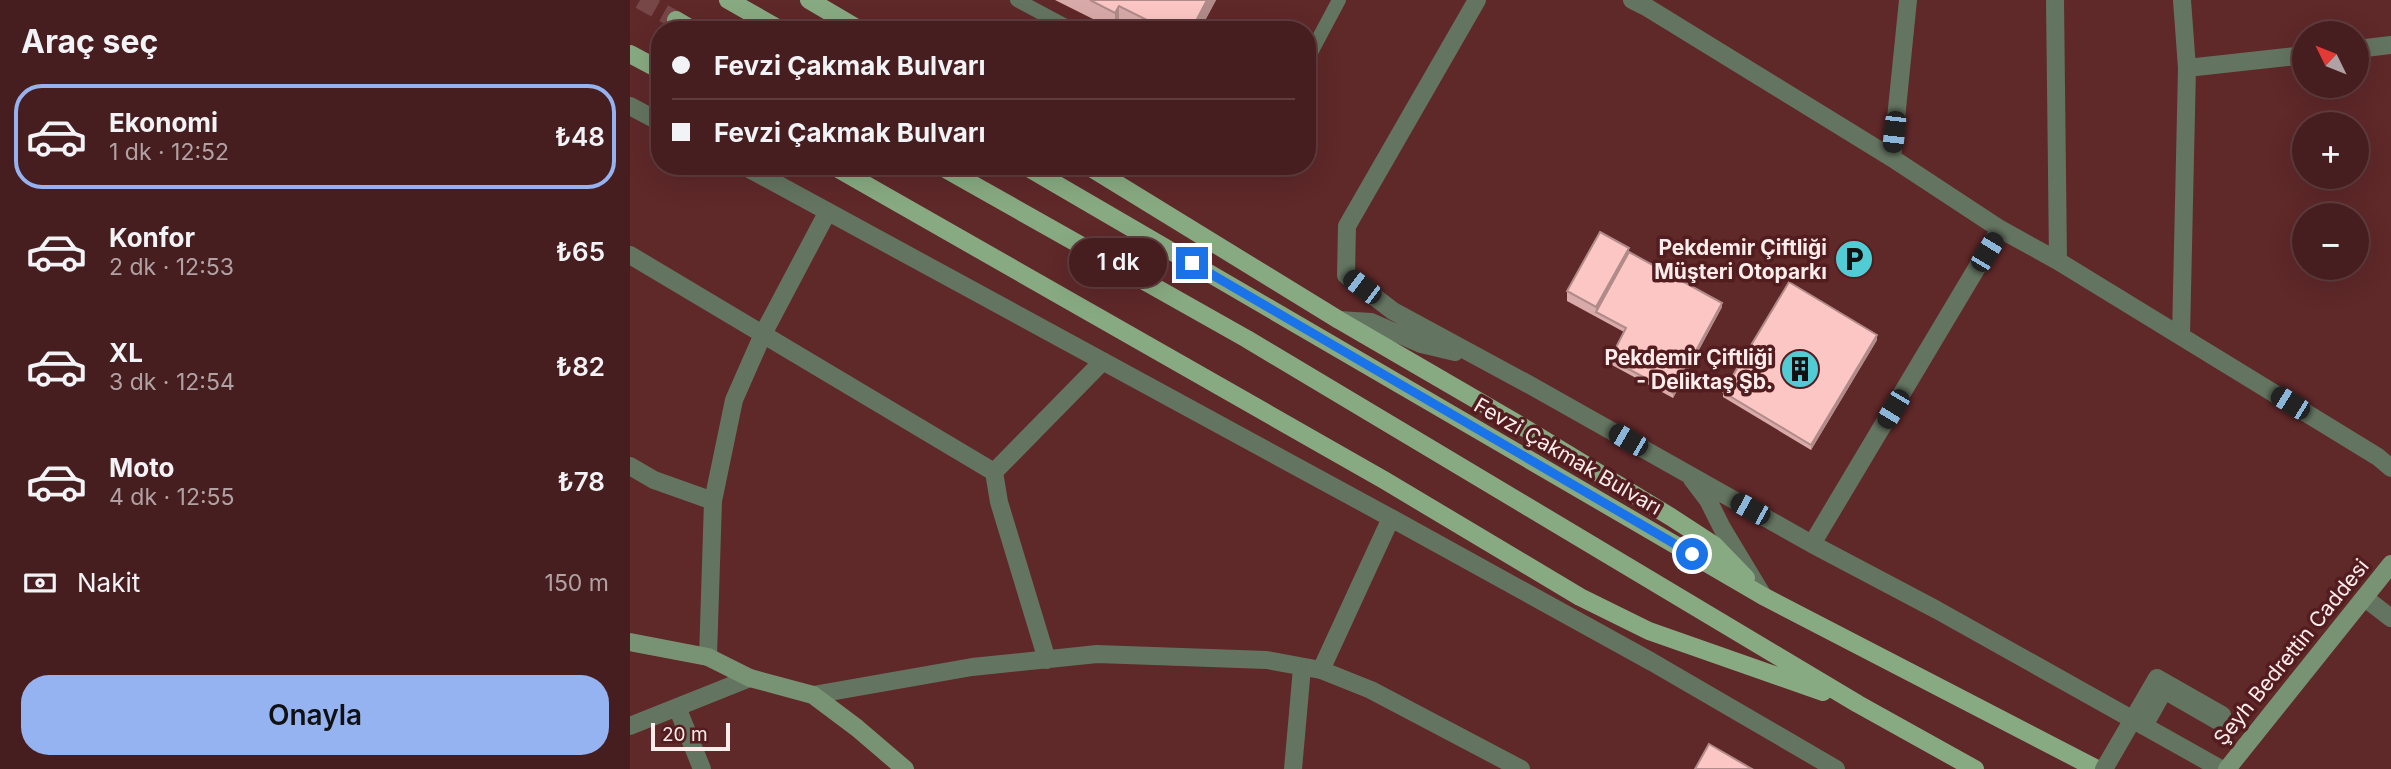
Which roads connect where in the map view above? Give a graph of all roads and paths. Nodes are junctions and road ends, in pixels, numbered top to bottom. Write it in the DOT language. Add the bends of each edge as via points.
graph roads {
  1 [pos="728,0"];
  2 [pos="809,0"];
  3 [pos="1017,0"];
  4 [pos="1339,0"];
  5 [pos="1477,0"];
  6 [pos="1908,0"];
  7 [pos="2055,0"];
  8 [pos="2182,0"];
  9 [pos="1643,3"];
  10 [pos="765,21"];
  11 [pos="845,21"];
  12 [pos="1056,21"];
  13 [pos="1316,43"];
  14 [pos="2391,45"];
  15 [pos="2370,47"];
  16 [pos="631,51"];
  17 [pos="2292,56"];
  18 [pos="651,64"];
  19 [pos="2187,68"];
  20 [pos="630,106"];
  21 [pos="651,117"];
  22 [pos="1892,158"];
  23 [pos="760,175"];
  24 [pos="849,175"];
  25 [pos="956,175"];
  26 [pos="1040,175"];
  27 [pos="1103,175"];
  28 [pos="827,213"];
  29 [pos="2000,229"];
  30 [pos="630,255"];
  31 [pos="2058,261"];
  32 [pos="1339,320"];
  33 [pos="762,334"];
  34 [pos="2181,336"];
  35 [pos="1103,362"];
  36 [pos="1501,369"];
  37 [pos="630,466"];
  38 [pos="2391,468"];
  39 [pos="995,472"];
  40 [pos="1688,474"];
  41 [pos="713,501"];
  42 [pos="1391,518"];
  43 [pos="1812,544"];
  44 [pos="2391,564"];
  45 [pos="1763,596"];
  46 [pos="2365,598"];
  47 [pos="2391,618"];
  48 [pos="630,642"];
  49 [pos="708,657"];
  50 [pos="1047,660"];
  51 [pos="1302,668"];
  52 [pos="1321,670"];
  53 [pos="750,678"];
  54 [pos="813,695"];
  55 [pos="1858,704"];
  56 [pos="677,707"];
  57 [pos="630,726"];
  58 [pos="2144,726"];
  59 [pos="702,769"];
  60 [pos="905,769"];
  61 [pos="1293,769"];
  62 [pos="1521,769"];
  63 [pos="1836,769"];
  64 [pos="1975,769"];
  65 [pos="2097,769"];
  66 [pos="2105,769"];
  67 [pos="2221,769"];
  68 [pos="2227,769"];
  1 -- 10 [label="main road"];
  2 -- 11 [label="main road"];
  3 -- 12 [label="lane"];
  4 -- 13 [label="lane"];
  5 -- 36 [label="street" via="1347,226 1346,275 1393,311"];
  6 -- 22 [label="street"];
  7 -- 31 [label="street"];
  8 -- 19 [label="street"];
  9 -- 22 [label="street"];
  14 -- 15 [label="street"];
  16 -- 18 [label="main road"];
  17 -- 19 [label="street"];
  19 -- 34 [label="street"];
  20 -- 21 [label="street"];
  22 -- 29 [label="street"];
  23 -- 28 [label="street"];
  24 -- 55 [label="main road" via="1580,597 1649,631"];
  25 -- 55 [label="main road" via="1259,346"];
  26 -- 45 [label="main road, Fevzi Çakmak Bulvarı"];
  27 -- 32 [label="main road"];
  28 -- 33 [label="street"];
  28 -- 35 [label="street"];
  29 -- 31 [label="street"];
  29 -- 43 [label="street"];
  30 -- 33 [label="street"];
  31 -- 34 [label="street"];
  32 -- 36 [label="street" via="1371,322 1421,344"];
  32 -- 45 [label="main road" via="1671,517 1714,545"];
  33 -- 39 [label="street"];
  33 -- 41 [label="street" via="734,400"];
  34 -- 38 [label="street"];
  35 -- 39 [label="street"];
  35 -- 42 [label="street"];
  36 -- 40 [label="street"];
  37 -- 41 [label="street" via="654,480"];
  39 -- 50 [label="street" via="999,502"];
  40 -- 43 [label="street"];
  40 -- 45 [label="street"];
  41 -- 49 [label="street"];
  42 -- 52 [label="street"];
  42 -- 63 [label="street"];
  43 -- 58 [label="street"];
  44 -- 46 [label="street, Şeyh Bedrettin Caddesi"];
  45 -- 65 [label="main road, Fevzi Çakmak Bulvarı"];
  46 -- 47 [label="street"];
  46 -- 68 [label="street, Şeyh Bedrettin Caddesi"];
  48 -- 49 [label="street"];
  49 -- 53 [label="street"];
  50 -- 51 [label="street" via="1111,655 1268,660"];
  50 -- 54 [label="street" via="972,667"];
  51 -- 52 [label="street"];
  51 -- 61 [label="street"];
  52 -- 62 [label="street" via="1371,690"];
  53 -- 54 [label="street"];
  53 -- 56 [label="street"];
  54 -- 60 [label="street"];
  55 -- 64 [label="main road"];
  56 -- 57 [label="street"];
  56 -- 59 [label="street"];
  58 -- 66 [label="street, bridge" via="2164,690 2218,721 2222,715 2157,678"];
  58 -- 67 [label="street"];
}
